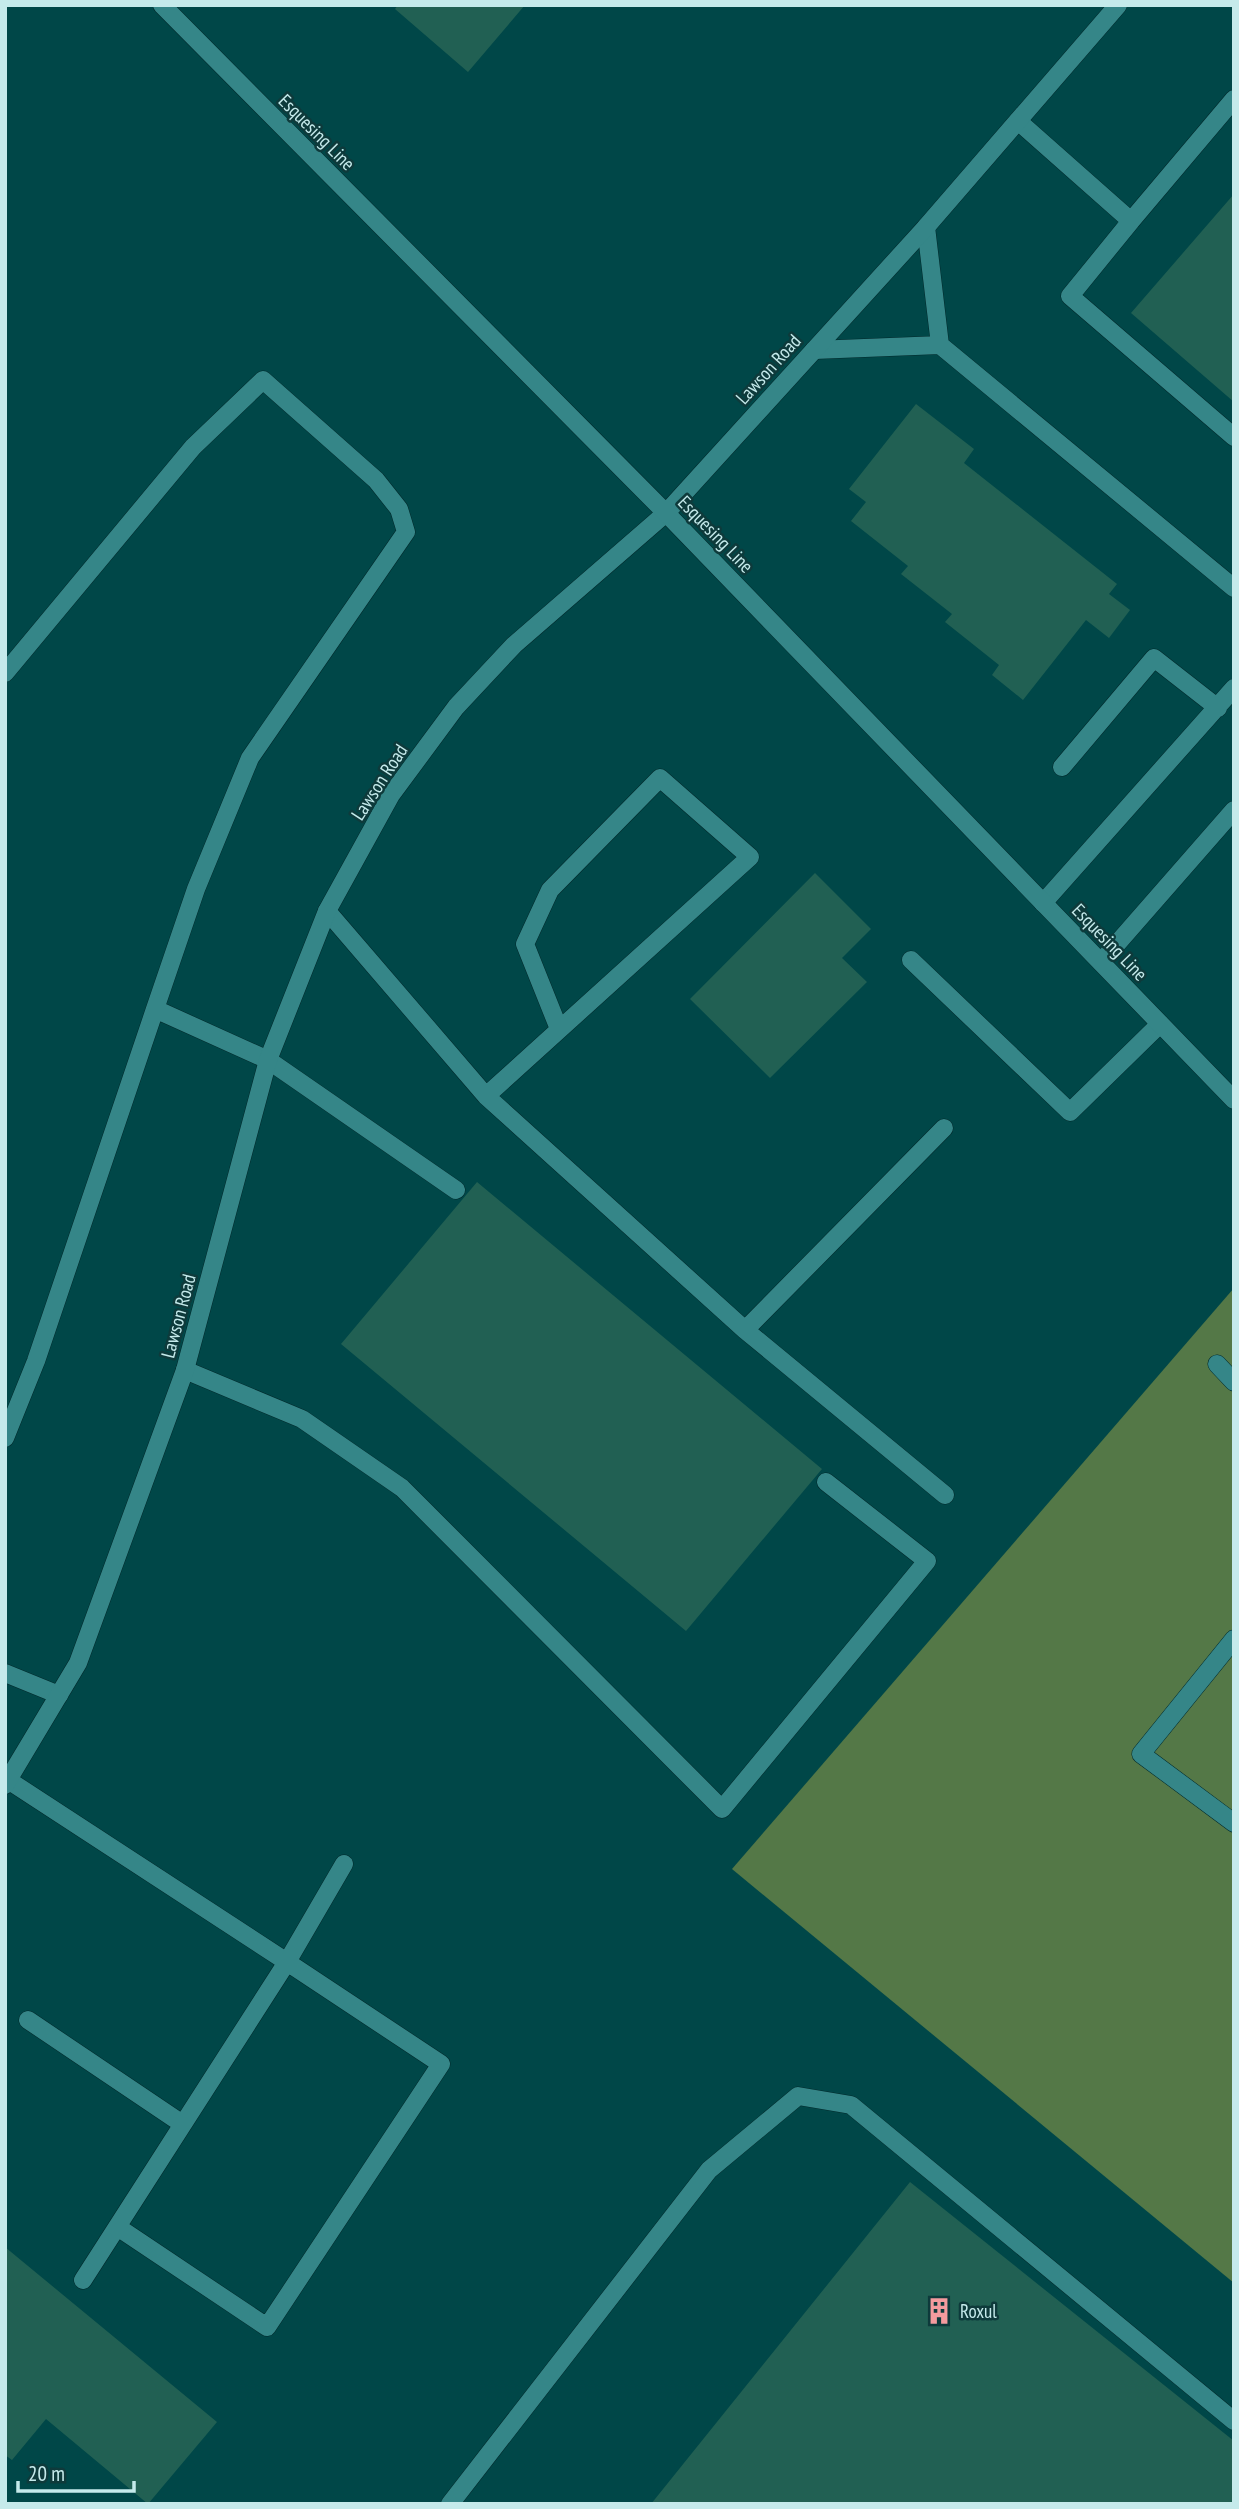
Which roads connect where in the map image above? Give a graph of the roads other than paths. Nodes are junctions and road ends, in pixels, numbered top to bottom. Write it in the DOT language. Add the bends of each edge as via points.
graph roads {
  1 [pos="162,5"];
  2 [pos="1118,5"];
  3 [pos="1234,99"];
  4 [pos="1017,121"];
  5 [pos="1131,222"];
  6 [pos="926,227"];
  7 [pos="940,345"];
  8 [pos="814,351"];
  9 [pos="1234,437"];
  10 [pos="666,513"];
  11 [pos="1234,587"];
  12 [pos="5,673"];
  13 [pos="1234,688"];
  14 [pos="1218,708"];
  15 [pos="1062,767"];
  16 [pos="1234,810"];
  17 [pos="1043,903"];
  18 [pos="327,911"];
  19 [pos="911,960"];
  20 [pos="1101,962"];
  21 [pos="155,1009"];
  22 [pos="1160,1024"];
  23 [pos="559,1029"];
  24 [pos="268,1060"];
  25 [pos="486,1096"];
  26 [pos="1234,1100"];
  27 [pos="944,1128"];
  28 [pos="456,1190"];
  29 [pos="745,1330"];
  30 [pos="1217,1364"];
  31 [pos="185,1370"];
  32 [pos="1234,1382"];
  33 [pos="5,1438"];
  34 [pos="826,1482"];
  35 [pos="945,1495"];
  36 [pos="1234,1639"];
  37 [pos="5,1673"];
  38 [pos="59,1695"];
  39 [pos="7,1783"];
  40 [pos="1234,1823"];
  41 [pos="344,1864"];
  42 [pos="287,1962"];
  43 [pos="28,2020"];
  44 [pos="181,2123"];
  45 [pos="119,2228"];
  46 [pos="83,2280"];
  47 [pos="1234,2421"];
  48 [pos="450,2504"];
  1 -- 10 [label="street, Esquesing Line"];
  2 -- 4 [label="street, Lawson Road"];
  3 -- 5 [label="street"];
  4 -- 5 [label="street"];
  4 -- 6 [label="street, Lawson Road"];
  5 -- 9 [label="street" via="1070,296"];
  6 -- 7 [label="street"];
  6 -- 8 [label="street, Lawson Road"];
  7 -- 8 [label="street"];
  7 -- 11 [label="street"];
  8 -- 10 [label="street, Lawson Road"];
  10 -- 17 [label="street, Esquesing Line"];
  10 -- 18 [label="street, Lawson Road" via="513,645 456,707 391,795"];
  12 -- 21 [label="street" via="192,447 263,380 376,480 399,509 406,533 250,758 196,889"];
  13 -- 14 [label="street"];
  14 -- 15 [label="street" via="1154,658"];
  14 -- 17 [label="street"];
  16 -- 20 [label="street"];
  17 -- 20 [label="street, Esquesing Line"];
  18 -- 24 [label="street, Lawson Road"];
  18 -- 25 [label="street"];
  19 -- 22 [label="street" via="1070,1112"];
  20 -- 22 [label="street, Esquesing Line"];
  21 -- 24 [label="street"];
  21 -- 33 [label="street" via="37,1361"];
  22 -- 26 [label="street, Esquesing Line"];
  23 -- 23 [label="street" via="750,857 660,778 550,890 525,944"];
  23 -- 25 [label="street"];
  24 -- 28 [label="street"];
  24 -- 31 [label="street, Lawson Road"];
  25 -- 29 [label="street"];
  27 -- 29 [label="street"];
  29 -- 35 [label="street"];
  30 -- 32 [label="street"];
  31 -- 34 [label="street" via="302,1419 402,1488 722,1809 927,1561"];
  31 -- 38 [label="street, Lawson Road" via="78,1663"];
  36 -- 40 [label="street" via="1141,1754"];
  37 -- 38 [label="street"];
  38 -- 39 [label="street, Lawson Road"];
  39 -- 42 [label="street"];
  41 -- 42 [label="street"];
  42 -- 44 [label="street"];
  42 -- 45 [label="street" via="441,2064 267,2327"];
  43 -- 44 [label="street"];
  44 -- 45 [label="street"];
  45 -- 46 [label="street"];
  47 -- 48 [label="street" via="851,2105 798,2096 709,2170"];
}
